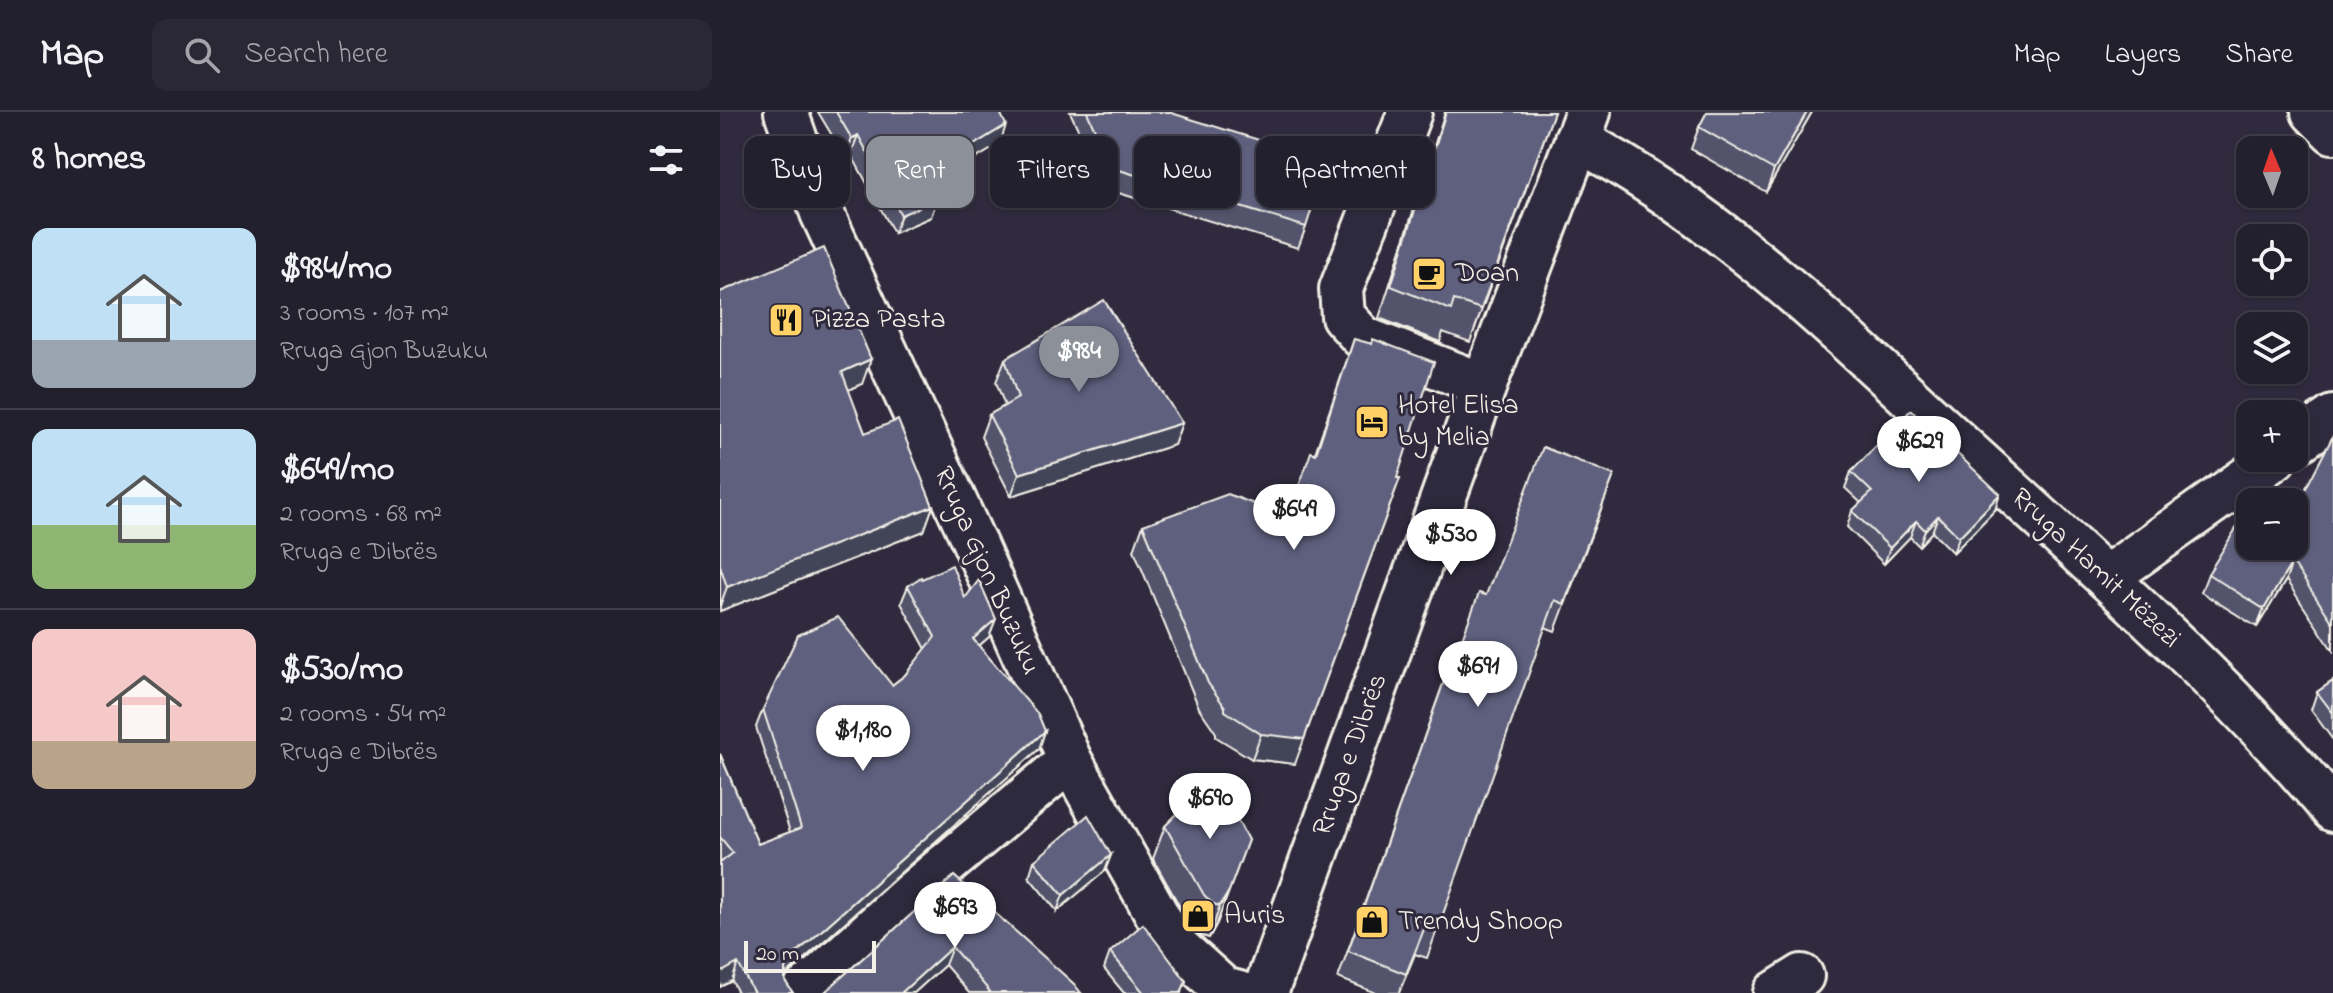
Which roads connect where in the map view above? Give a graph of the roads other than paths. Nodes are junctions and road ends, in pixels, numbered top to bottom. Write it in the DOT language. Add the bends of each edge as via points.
graph roads {
  1 [pos="786,112"];
  2 [pos="1410,112"];
  3 [pos="2313,112"];
  4 [pos="1582,126"];
  5 [pos="2333,132"];
  6 [pos="1484,385"];
  7 [pos="2333,417"];
  8 [pos="2308,434"];
  9 [pos="2255,472"];
  10 [pos="2107,577"];
  11 [pos="1070,760"];
  12 [pos="2333,810"];
  13 [pos="802,993"];
  14 [pos="1239,993"];
  15 [pos="1265,993"];
  1 -- 11 [label="street, Rruga Gjon Buzuku" via="822,213"];
  2 -- 6 [label="street" via="1341,289 1343,316 1363,338"];
  3 -- 5 [label="street"];
  4 -- 6 [label="main road, Rruga e Dibrës"];
  4 -- 10 [label="street, Rruga Hamit Mëzezi" via="1611,158 1765,266"];
  6 -- 15 [label="main road, Rruga e Dibrës"];
  7 -- 8 [label="street"];
  9 -- 10 [label="street"];
  10 -- 12 [label="street, Rruga Hamit Mëzezi"];
  11 -- 13 [label="street"];
  11 -- 14 [label="street, Rruga Gjon Buzuku" via="1173,943 1224,989"];
}
